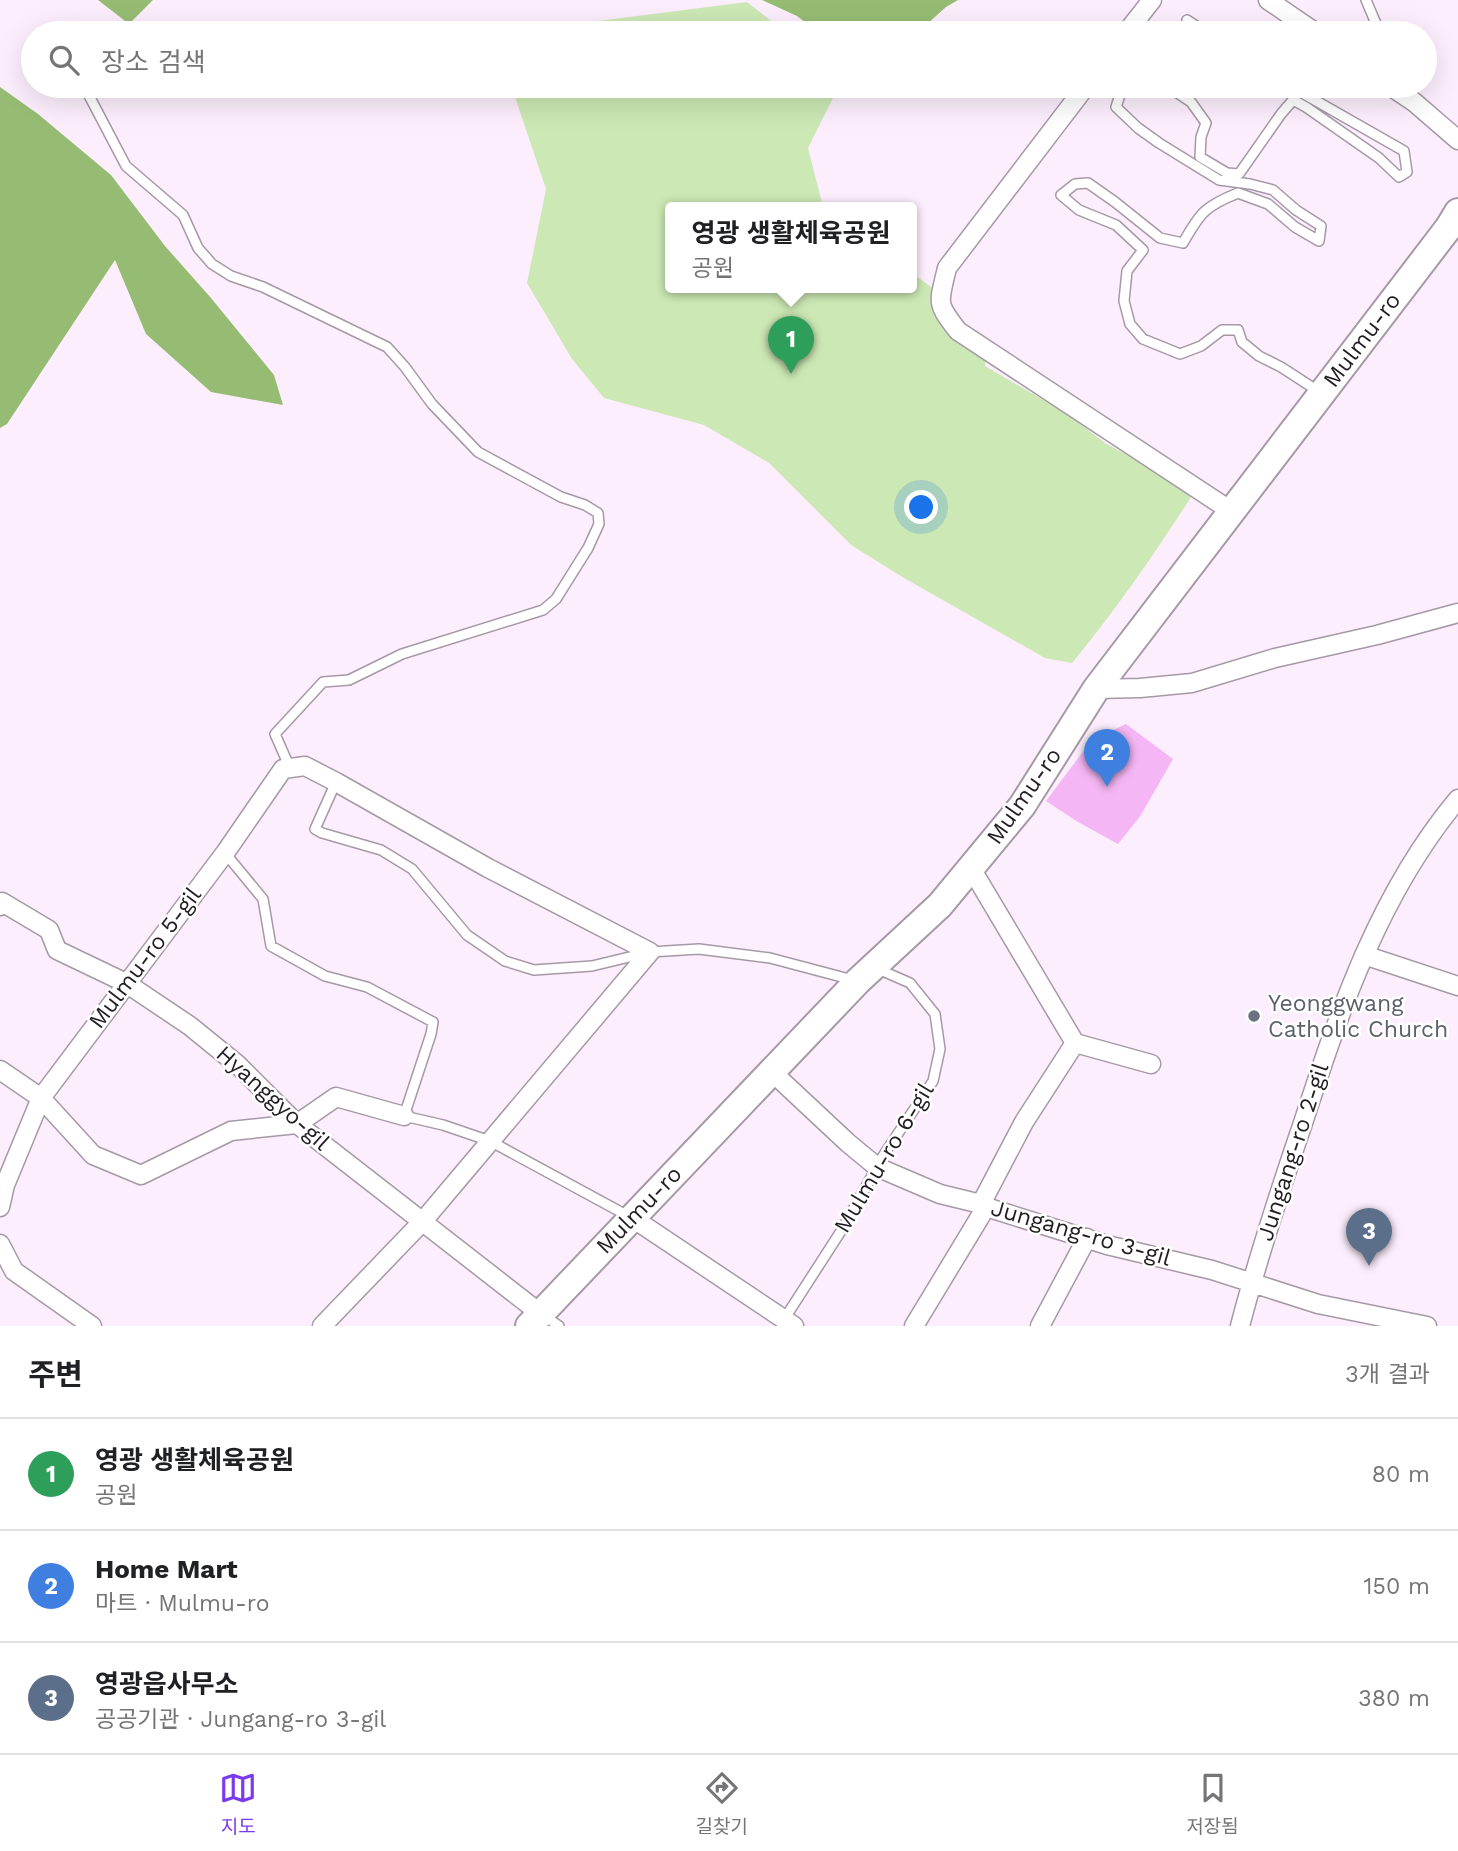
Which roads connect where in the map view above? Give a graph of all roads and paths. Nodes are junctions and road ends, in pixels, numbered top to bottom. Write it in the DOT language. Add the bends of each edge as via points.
graph roads {
  1 [pos="1152,0"];
  2 [pos="1268,0"];
  3 [pos="1366,0"];
  4 [pos="1135,21"];
  5 [pos="1299,21"];
  6 [pos="1375,21"];
  7 [pos="90,98"];
  8 [pos="1077,98"];
  9 [pos="1119,98"];
  10 [pos="1185,98"];
  11 [pos="1311,98"];
  12 [pos="1410,98"];
  13 [pos="1458,139"];
  14 [pos="1455,228"];
  15 [pos="1321,393"];
  16 [pos="1231,511"];
  17 [pos="1458,613"];
  18 [pos="1096,689"];
  19 [pos="290,768"];
  20 [pos="336,782"];
  21 [pos="1458,799"];
  22 [pos="225,853"];
  23 [pos="971,868"];
  24 [pos="0,906"];
  25 [pos="650,952"];
  26 [pos="1364,955"];
  27 [pos="866,974"];
  28 [pos="126,983"];
  29 [pos="1458,986"];
  30 [pos="1075,1043"];
  31 [pos="1151,1064"];
  32 [pos="0,1070"];
  33 [pos="771,1071"];
  34 [pos="41,1098"];
  35 [pos="404,1116"];
  36 [pos="297,1124"];
  37 [pos="490,1141"];
  38 [pos="877,1167"];
  39 [pos="984,1205"];
  40 [pos="0,1207"];
  41 [pos="632,1217"];
  42 [pos="423,1221"];
  43 [pos="1087,1238"];
  44 [pos="0,1244"];
  45 [pos="1251,1282"];
  46 [pos="543,1322"];
  47 [pos="786,1324"];
  48 [pos="1407,1325"];
  49 [pos="92,1326"];
  50 [pos="322,1326"];
  51 [pos="914,1326"];
  52 [pos="1040,1326"];
  53 [pos="1240,1326"];
  54 [pos="1427,1326"];
  1 -- 4 [label="street"];
  2 -- 5 [label="street"];
  3 -- 6 [label="lane"];
  7 -- 19 [label="lane" via="126,166 183,215 198,248 212,264 387,347 478,452 598,513 599,524 587,548 556,599 543,610 402,654 349,680 323,682 275,734"];
  8 -- 16 [label="street" via="947,268 942,311 958,331"];
  9 -- 15 [label="lane" via="1116,107 1159,143 1219,180 1273,190 1321,226 1319,241 1268,204 1238,193 1217,201 1197,218 1183,243 1160,238 1088,183 1075,184 1061,195 1079,209 1116,225 1143,250 1127,271 1124,301 1130,324 1143,339 1180,354 1222,330 1238,330 1242,342 1259,356"];
  10 -- 11 [label="lane" via="1206,123 1200,157 1227,173 1239,174 1293,100 1379,158 1399,177 1407,172 1404,151"];
  12 -- 13 [label="street"];
  14 -- 15 [label="main road, Mulmu-ro"];
  15 -- 16 [label="main road, Mulmu-ro"];
  16 -- 18 [label="main road, Mulmu-ro"];
  17 -- 18 [label="street" via="1192,683"];
  18 -- 23 [label="main road, Mulmu-ro" via="1022,806"];
  19 -- 20 [label="street" via="305,766"];
  19 -- 22 [label="street, Mulmu-ro 5-gil" via="283,769"];
  20 -- 25 [label="street"];
  20 -- 25 [label="lane" via="315,829 381,850 412,869 467,934 505,961 534,970 592,966"];
  21 -- 26 [label="street, Jungang-ro 2-gil" via="1416,856"];
  22 -- 28 [label="street, Mulmu-ro 5-gil"];
  22 -- 35 [label="lane" via="263,899 271,946 326,976 367,987 433,1022"];
  23 -- 27 [label="main road, Mulmu-ro" via="940,905"];
  23 -- 30 [label="street"];
  24 -- 28 [label="street, Hyanggyo-gil" via="2,902 49,930 57,950"];
  25 -- 27 [label="lane" via="699,949"];
  25 -- 37 [label="street"];
  26 -- 29 [label="street"];
  26 -- 45 [label="street, Jungang-ro 2-gil" via="1330,1041"];
  27 -- 33 [label="main road, Mulmu-ro"];
  27 -- 38 [label="lane, Mulmu-ro 6-gil" via="910,983 935,1014 940,1049 933,1081"];
  28 -- 34 [label="street, Mulmu-ro 5-gil"];
  28 -- 36 [label="street, Hyanggyo-gil" via="238,1065"];
  30 -- 31 [label="street"];
  30 -- 39 [label="street" via="1024,1122"];
  32 -- 34 [label="street"];
  33 -- 38 [label="street, Jungang-ro 3-gil"];
  33 -- 41 [label="main road, Mulmu-ro"];
  34 -- 36 [label="street" via="93,1155 141,1175 232,1131"];
  34 -- 40 [label="street, Mulmu-ro 5-gil"];
  35 -- 36 [label="street" via="336,1097"];
  35 -- 37 [label="lane"];
  36 -- 42 [label="street, Hyanggyo-gil"];
  37 -- 41 [label="lane"];
  37 -- 42 [label="street"];
  38 -- 39 [label="street, Jungang-ro 3-gil" via="940,1194"];
  38 -- 47 [label="lane, Mulmu-ro 6-gil"];
  39 -- 43 [label="street, Jungang-ro 3-gil"];
  39 -- 51 [label="street"];
  41 -- 46 [label="main road, Mulmu-ro"];
  41 -- 47 [label="street"];
  42 -- 46 [label="street, Hyanggyo-gil"];
  42 -- 50 [label="street"];
  43 -- 45 [label="street, Jungang-ro 3-gil"];
  43 -- 52 [label="street"];
  44 -- 49 [label="street" via="14,1270"];
  45 -- 48 [label="street, Jungang-ro 3-gil"];
  45 -- 53 [label="street, Jungang-ro 2-gil"];
  48 -- 54 [label="street, Jungang-ro 3-gil"];
}
